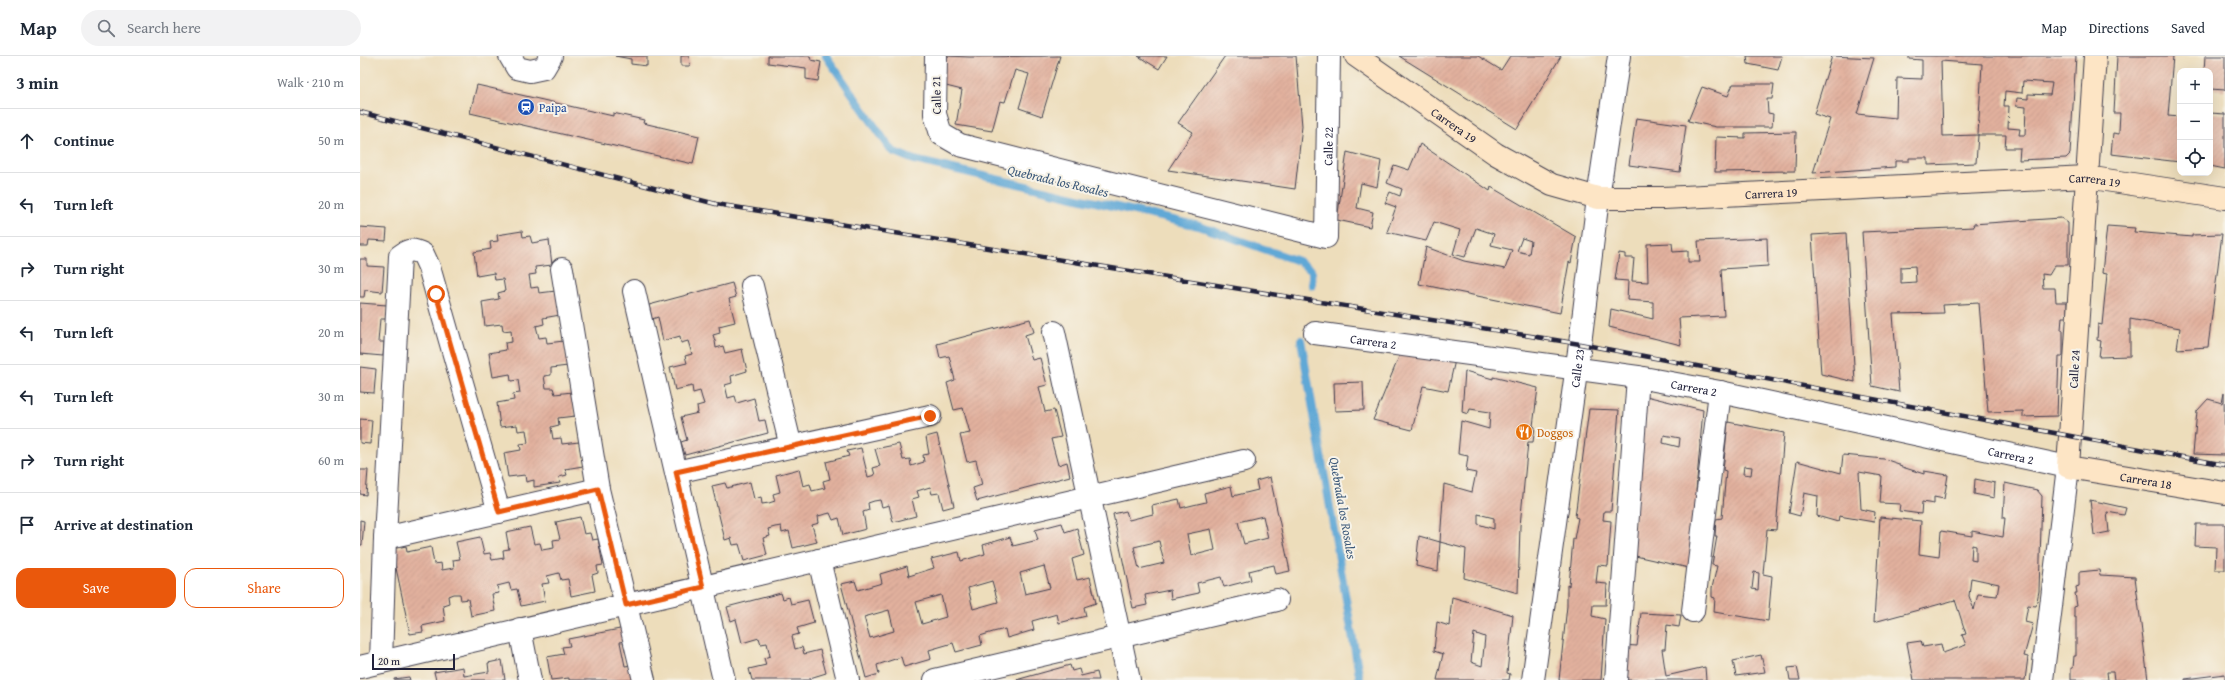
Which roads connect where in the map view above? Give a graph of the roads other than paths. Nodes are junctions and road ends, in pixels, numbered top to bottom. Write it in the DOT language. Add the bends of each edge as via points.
graph roads {
  1 [pos="510,56"];
  2 [pos="550,56"];
  3 [pos="936,56"];
  4 [pos="1329,56"];
  5 [pos="1356,56"];
  6 [pos="1619,56"];
  7 [pos="2095,56"];
  8 [pos="2086,177"];
  9 [pos="1598,198"];
  10 [pos="2225,198"];
  11 [pos="1326,237"];
  12 [pos="562,269"];
  13 [pos="752,286"];
  14 [pos="634,291"];
  15 [pos="1054,332"];
  16 [pos="1315,333"];
  17 [pos="1577,368"];
  18 [pos="1638,377"];
  19 [pos="1720,392"];
  20 [pos="930,416"];
  21 [pos="791,447"];
  22 [pos="1244,461"];
  23 [pos="2068,467"];
  24 [pos="676,472"];
  25 [pos="598,489"];
  26 [pos="2225,493"];
  27 [pos="1089,497"];
  28 [pos="499,512"];
  29 [pos="385,538"];
  30 [pos="819,560"];
  31 [pos="703,587"];
  32 [pos="1277,600"];
  33 [pos="626,605"];
  34 [pos="1693,612"];
  35 [pos="520,629"];
  36 [pos="1119,637"];
  37 [pos="381,662"];
  38 [pos="360,667"];
  39 [pos="994,673"];
  40 [pos="530,680"];
  41 [pos="644,680"];
  42 [pos="724,680"];
  43 [pos="848,680"];
  44 [pos="935,680"];
  45 [pos="1129,680"];
  46 [pos="1533,680"];
  47 [pos="1616,680"];
  48 [pos="2042,680"];
  1 -- 2 [label="street" via="516,68 530,71 544,68"];
  3 -- 11 [label="street, Calle 21" via="935,114 941,134 960,145"];
  4 -- 11 [label="street, Calle 22"];
  5 -- 9 [label="street, Carrera 19" via="1496,154 1552,185"];
  6 -- 9 [label="street, Calle 23"];
  7 -- 8 [label="street, Calle 24"];
  8 -- 9 [label="street, Carrera 19" via="1663,198"];
  8 -- 10 [label="street, Carrera 19"];
  8 -- 23 [label="street, Calle 24"];
  9 -- 17 [label="street, Calle 23"];
  12 -- 25 [label="street"];
  13 -- 21 [label="street"];
  14 -- 24 [label="street"];
  15 -- 27 [label="street"];
  16 -- 17 [label="street, Carrera 2"];
  17 -- 18 [label="street, Carrera 2"];
  17 -- 46 [label="street, Calle 23"];
  18 -- 19 [label="street, Carrera 2"];
  18 -- 47 [label="street"];
  19 -- 23 [label="street, Carrera 2"];
  19 -- 34 [label="street"];
  20 -- 21 [label="street"];
  21 -- 24 [label="street"];
  22 -- 27 [label="street"];
  23 -- 26 [label="street, Carrera 18"];
  23 -- 48 [label="street, Calle 24"];
  24 -- 31 [label="street"];
  25 -- 28 [label="street"];
  25 -- 33 [label="street"];
  27 -- 30 [label="street"];
  27 -- 36 [label="street"];
  28 -- 29 [label="street"];
  28 -- 29 [label="street" via="429,267 423,254 414,249 407,250 400,256"];
  29 -- 37 [label="street"];
  30 -- 31 [label="street"];
  30 -- 43 [label="street"];
  31 -- 33 [label="street"];
  31 -- 42 [label="street"];
  32 -- 36 [label="street"];
  33 -- 35 [label="street"];
  33 -- 41 [label="street"];
  35 -- 37 [label="street"];
  35 -- 40 [label="street"];
  36 -- 39 [label="street"];
  36 -- 45 [label="street"];
  37 -- 38 [label="street"];
  39 -- 44 [label="street"];
}
